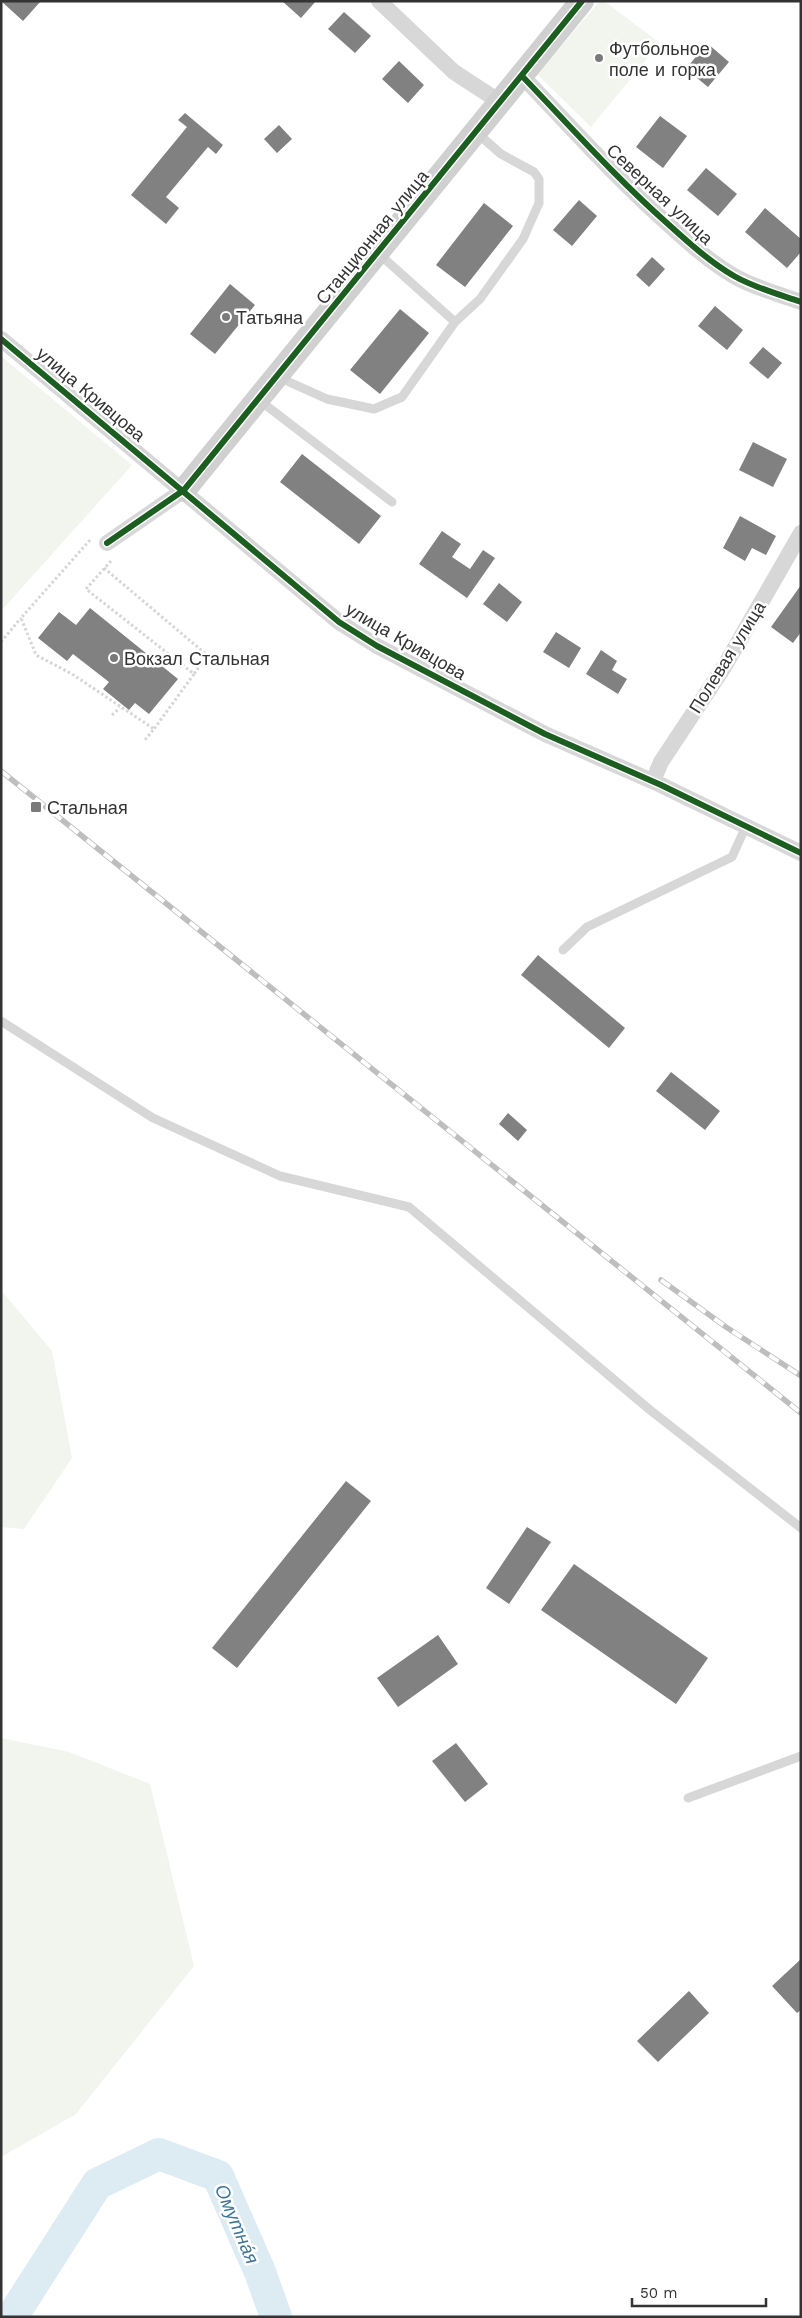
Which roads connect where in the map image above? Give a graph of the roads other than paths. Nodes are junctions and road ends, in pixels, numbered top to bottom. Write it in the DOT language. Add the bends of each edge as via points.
graph roads {
  1 [pos="379,1"];
  2 [pos="582,1"];
  3 [pos="522,76"];
  4 [pos="500,102"];
  5 [pos="476,132"];
  6 [pos="378,253"];
  7 [pos="801,302"];
  8 [pos="455,322"];
  9 [pos="1,339"];
  10 [pos="278,377"];
  11 [pos="259,400"];
  12 [pos="184,490"];
  13 [pos="392,502"];
  14 [pos="801,534"];
  15 [pos="107,543"];
  16 [pos="654,781"];
  17 [pos="746,826"];
  18 [pos="801,853"];
  19 [pos="563,950"];
  20 [pos="1,1021"];
  21 [pos="801,1528"];
  22 [pos="801,1756"];
  23 [pos="688,1798"];
  1 -- 4 [label="street" via="454,72"];
  2 -- 3 [label="street, Станционная улица"];
  3 -- 4 [label="street, Станционная улица"];
  3 -- 7 [label="street, Северная улица" via="590,149 698,251 754,286"];
  4 -- 5 [label="street, Станционная улица"];
  5 -- 6 [label="street, Станционная улица"];
  5 -- 8 [label="lane" via="501,154 534,172 539,179 539,202 517,247 480,298"];
  6 -- 8 [label="lane"];
  6 -- 10 [label="street, Станционная улица"];
  8 -- 10 [label="lane" via="402,397 374,409 327,399"];
  9 -- 12 [label="street, улица Кривцова"];
  10 -- 11 [label="street, Станционная улица"];
  11 -- 12 [label="street, Станционная улица"];
  11 -- 13 [label="lane"];
  12 -- 15 [label="street"];
  12 -- 16 [label="street, улица Кривцова" via="317,604 377,646 545,734"];
  14 -- 16 [label="street, Полевая улица" via="724,668 661,762"];
  16 -- 17 [label="street, улица Кривцова"];
  17 -- 18 [label="street, улица Кривцова"];
  17 -- 19 [label="lane" via="732,857 587,927"];
  20 -- 21 [label="lane" via="152,1118 280,1176 409,1207 650,1410"];
  22 -- 23 [label="lane"];
}
